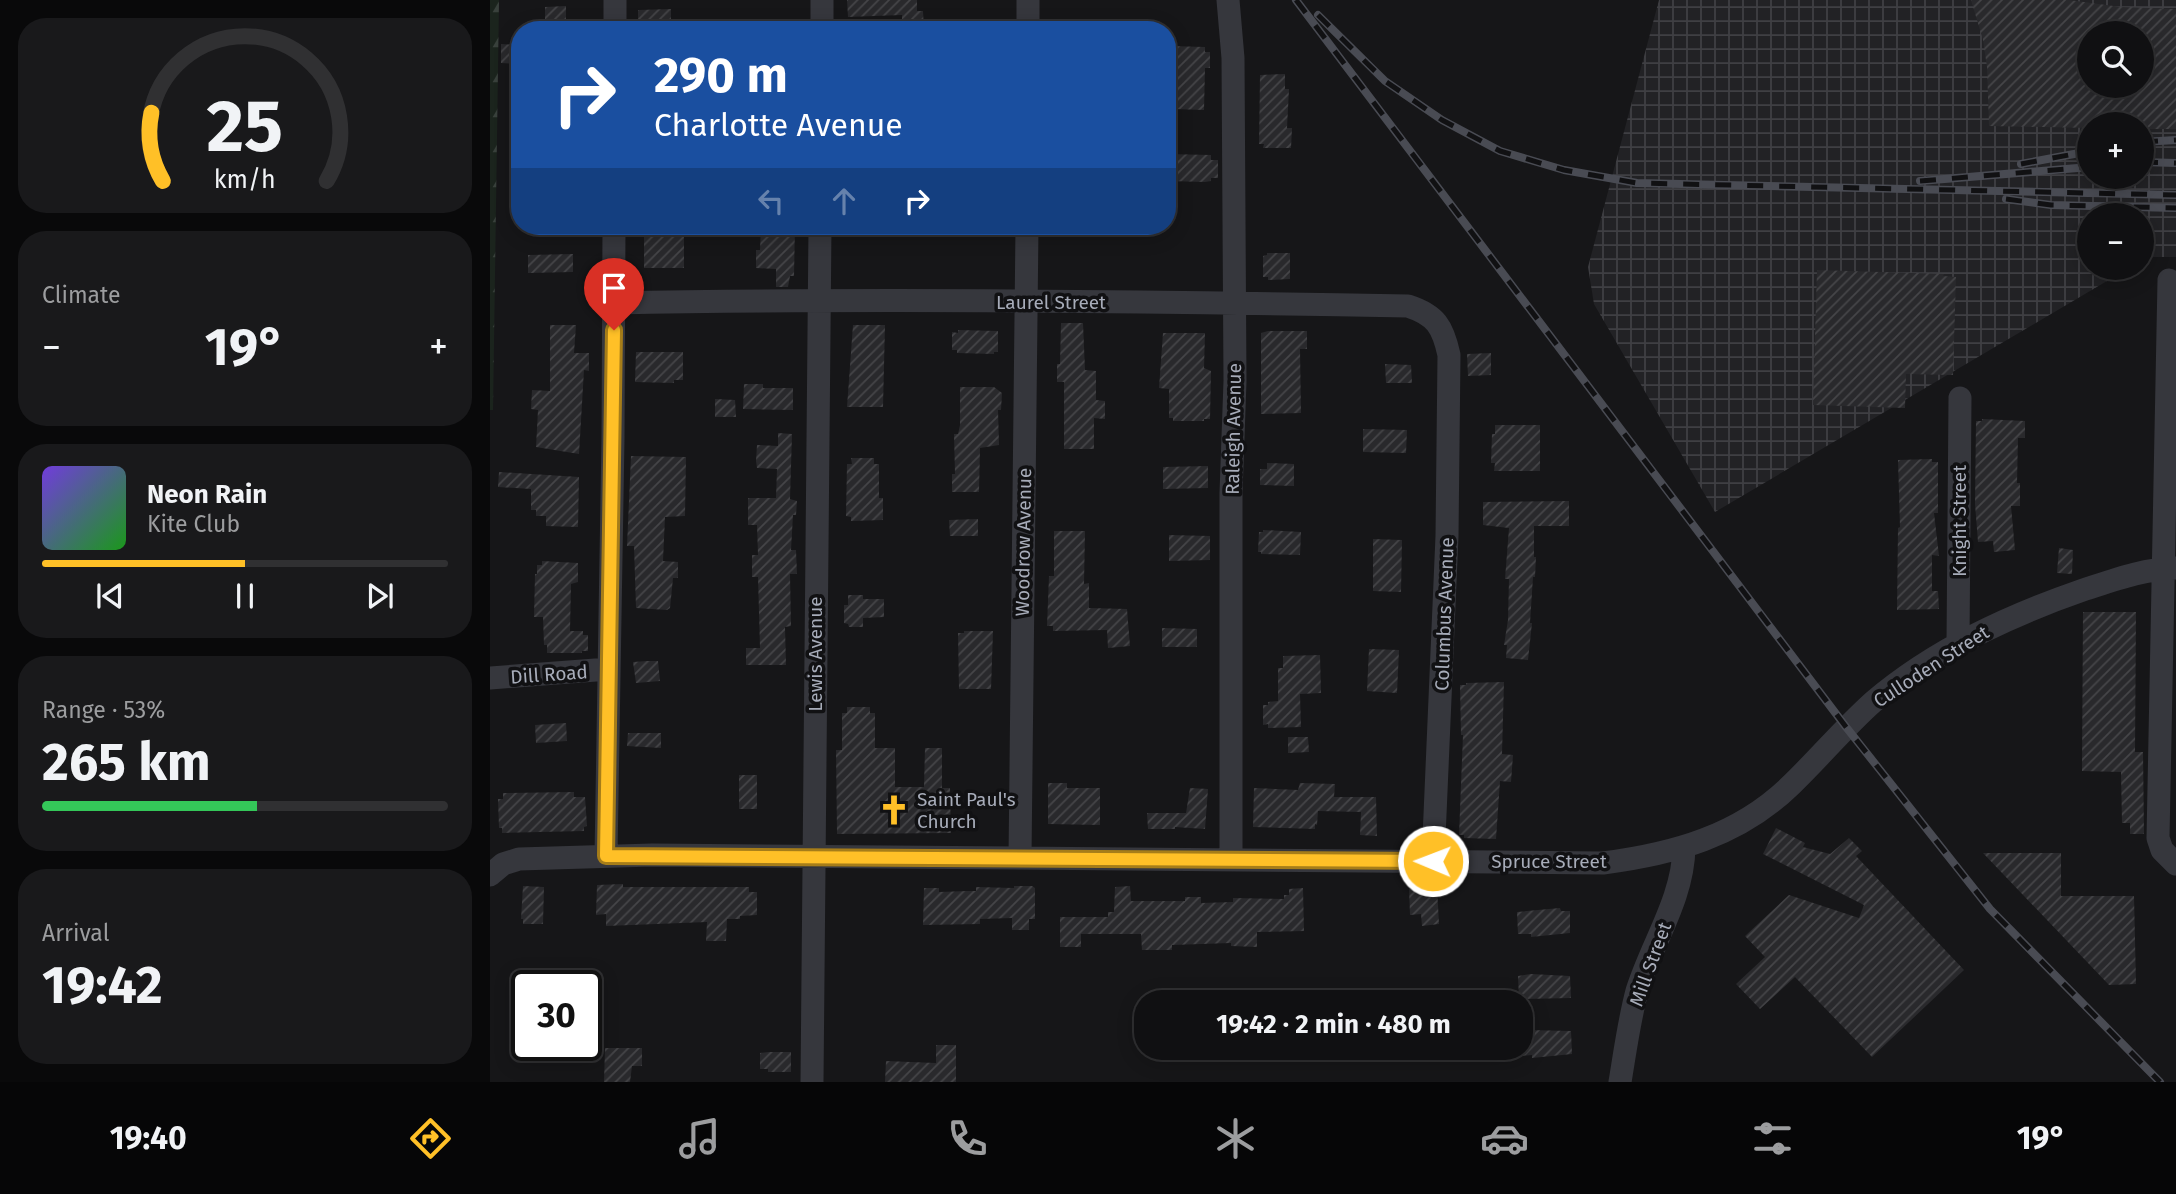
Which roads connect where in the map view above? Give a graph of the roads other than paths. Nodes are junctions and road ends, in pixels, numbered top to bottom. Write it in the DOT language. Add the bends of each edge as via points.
graph roads {
  1 [pos="615,0"];
  2 [pos="822,0"];
  3 [pos="1028,0"];
  4 [pos="1228,0"];
  5 [pos="614,21"];
  6 [pos="822,21"];
  7 [pos="1028,21"];
  8 [pos="614,235"];
  9 [pos="820,235"];
  10 [pos="1027,235"];
  11 [pos="2169,280"];
  12 [pos="820,301"];
  13 [pos="1027,302"];
  14 [pos="614,303"];
  15 [pos="1234,303"];
  16 [pos="1449,366"];
  17 [pos="1960,398"];
  18 [pos="2169,568"];
  19 [pos="1958,643"];
  20 [pos="609,669"];
  21 [pos="490,678"];
  22 [pos="1684,848"];
  23 [pos="606,856"];
  24 [pos="814,857"];
  25 [pos="1020,858"];
  26 [pos="1231,859"];
  27 [pos="1433,861"];
  28 [pos="2176,864"];
  29 [pos="491,874"];
  30 [pos="811,1082"];
  31 [pos="1620,1082"];
  1 -- 5 [label="street"];
  2 -- 6 [label="street"];
  3 -- 7 [label="street"];
  4 -- 15 [label="street, Raleigh Avenue" via="1233,58"];
  8 -- 14 [label="street"];
  9 -- 12 [label="street, Lewis Avenue"];
  10 -- 13 [label="street, Woodrow Avenue"];
  11 -- 18 [label="street"];
  12 -- 13 [label="street, Laurel Street"];
  12 -- 14 [label="street, Laurel Street"];
  12 -- 24 [label="street, Lewis Avenue"];
  13 -- 15 [label="street, Laurel Street"];
  13 -- 25 [label="street, Woodrow Avenue"];
  14 -- 20 [label="street"];
  15 -- 16 [label="street, Laurel Street" via="1422,310 1444,334"];
  15 -- 26 [label="street, Raleigh Avenue"];
  16 -- 27 [label="street, Columbus Avenue"];
  17 -- 19 [label="street, Knight Street"];
  18 -- 19 [label="street, Culloden Street" via="2131,574 2031,608"];
  18 -- 28 [label="street" via="2158,827 2162,850"];
  19 -- 22 [label="street, Culloden Street" via="1876,700 1775,799 1746,820"];
  20 -- 21 [label="street, Dill Road"];
  20 -- 23 [label="street"];
  22 -- 27 [label="street, Spruce Street" via="1603,863"];
  22 -- 31 [label="street, Mill Street" via="1679,889 1638,991"];
  23 -- 24 [label="street, Spruce Street"];
  23 -- 29 [label="street, Spruce Street" via="519,859"];
  24 -- 25 [label="street, Spruce Street"];
  24 -- 30 [label="street, Lewis Avenue"];
  25 -- 26 [label="street, Spruce Street"];
  26 -- 27 [label="street, Spruce Street"];
}
